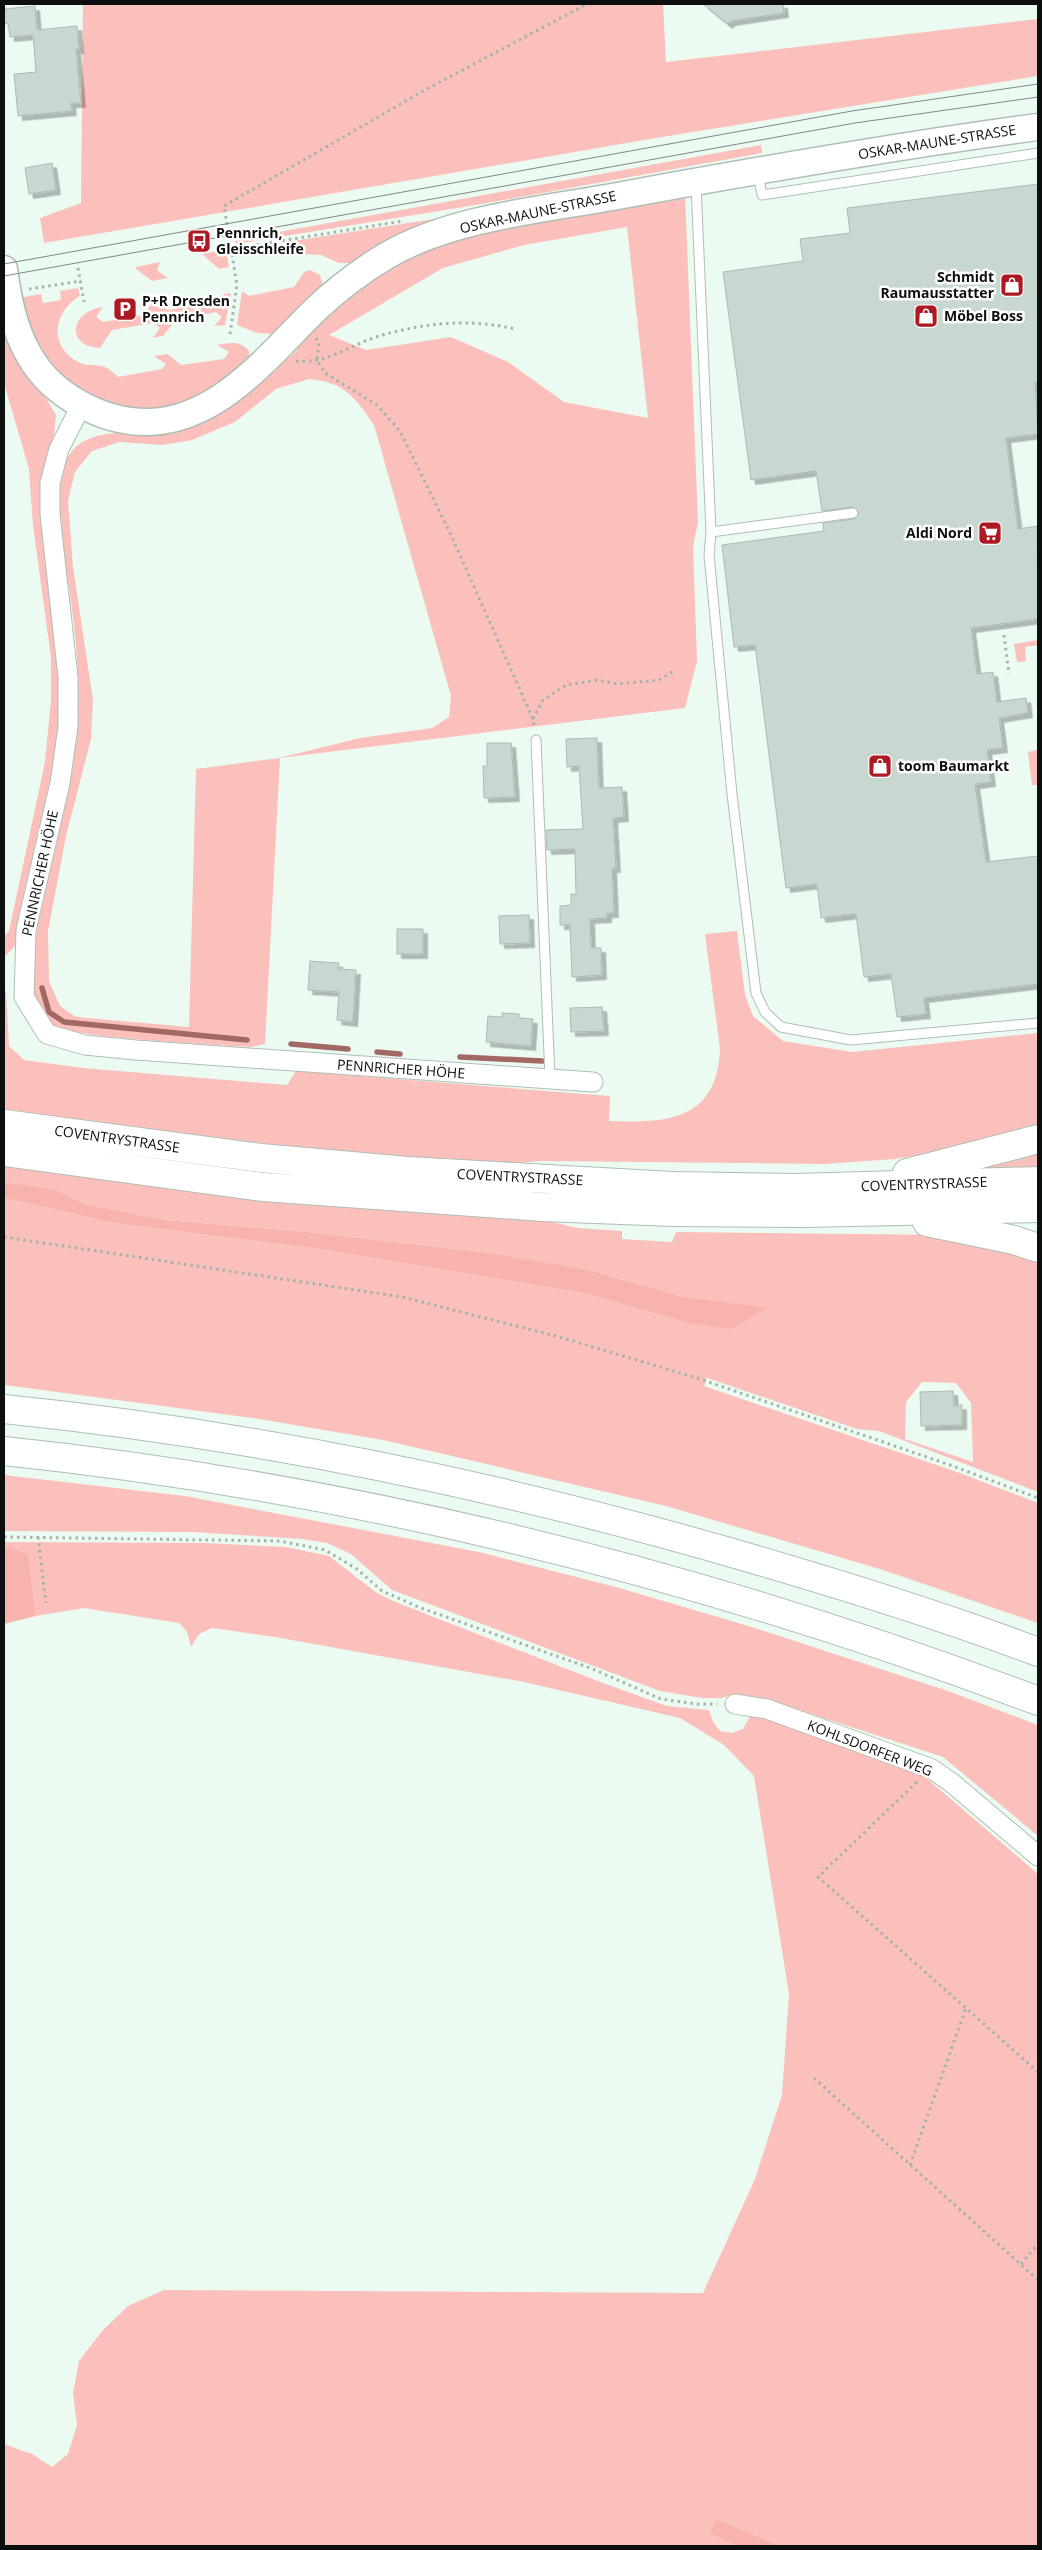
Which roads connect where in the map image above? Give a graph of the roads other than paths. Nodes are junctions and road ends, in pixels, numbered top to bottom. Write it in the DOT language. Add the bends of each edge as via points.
graph roads {
  1 [pos="1038,127"];
  2 [pos="1038,153"];
  3 [pos="758,170"];
  4 [pos="696,181"];
  5 [pos="4,270"];
  6 [pos="81,406"];
  7 [pos="853,513"];
  8 [pos="711,532"];
  9 [pos="536,740"];
  10 [pos="1038,1023"];
  11 [pos="550,1079"];
  12 [pos="593,1082"];
  13 [pos="4,1124"];
  14 [pos="1038,1139"];
  15 [pos="4,1152"];
  16 [pos="1038,1181"];
  17 [pos="854,1186"];
  18 [pos="1038,1208"];
  19 [pos="874,1212"];
  20 [pos="1038,1248"];
  21 [pos="4,1409"];
  22 [pos="4,1450"];
  23 [pos="1038,1652"];
  24 [pos="1038,1701"];
  25 [pos="735,1704"];
  26 [pos="1038,1856"];
  1 -- 3 [label="street, OSKAR-MAUNE-STRASSE"];
  2 -- 3 [label="lane" via="762,195"];
  3 -- 4 [label="street, OSKAR-MAUNE-STRASSE"];
  4 -- 6 [label="street, OSKAR-MAUNE-STRASSE" via="484,221 413,241 345,285 242,381 211,403 179,416 150,422 120,419"];
  4 -- 8 [label="lane"];
  5 -- 6 [label="street, OSKAR-MAUNE-STRASSE" via="16,327 30,357 51,383"];
  6 -- 11 [label="street, PENNRICHER HÖHE" via="59,449 50,483 50,514 68,677 68,727 60,783 26,930 24,997 47,1034 85,1045 136,1050"];
  7 -- 8 [label="lane"];
  8 -- 10 [label="lane" via="709,555 732,794 756,993 765,1012 782,1027 851,1040"];
  9 -- 11 [label="lane"];
  11 -- 12 [label="street, PENNRICHER HÖHE"];
  13 -- 17 [label="highway, COVENTRYSTRASSE" via="261,1158 408,1170 673,1186"];
  14 -- 17 [label="highway"];
  15 -- 19 [label="highway" via="263,1186 408,1199 674,1212"];
  16 -- 17 [label="highway, COVENTRYSTRASSE"];
  18 -- 19 [label="highway"];
  19 -- 20 [label="highway" via="1014,1240"];
  21 -- 23 [label="highway" via="230,1439 514,1494 654,1530 844,1585"];
  22 -- 24 [label="highway" via="222,1481 485,1533 763,1606 959,1671"];
  25 -- 26 [label="street, KOHLSDORFER WEG" via="767,1709 932,1769"];
}
